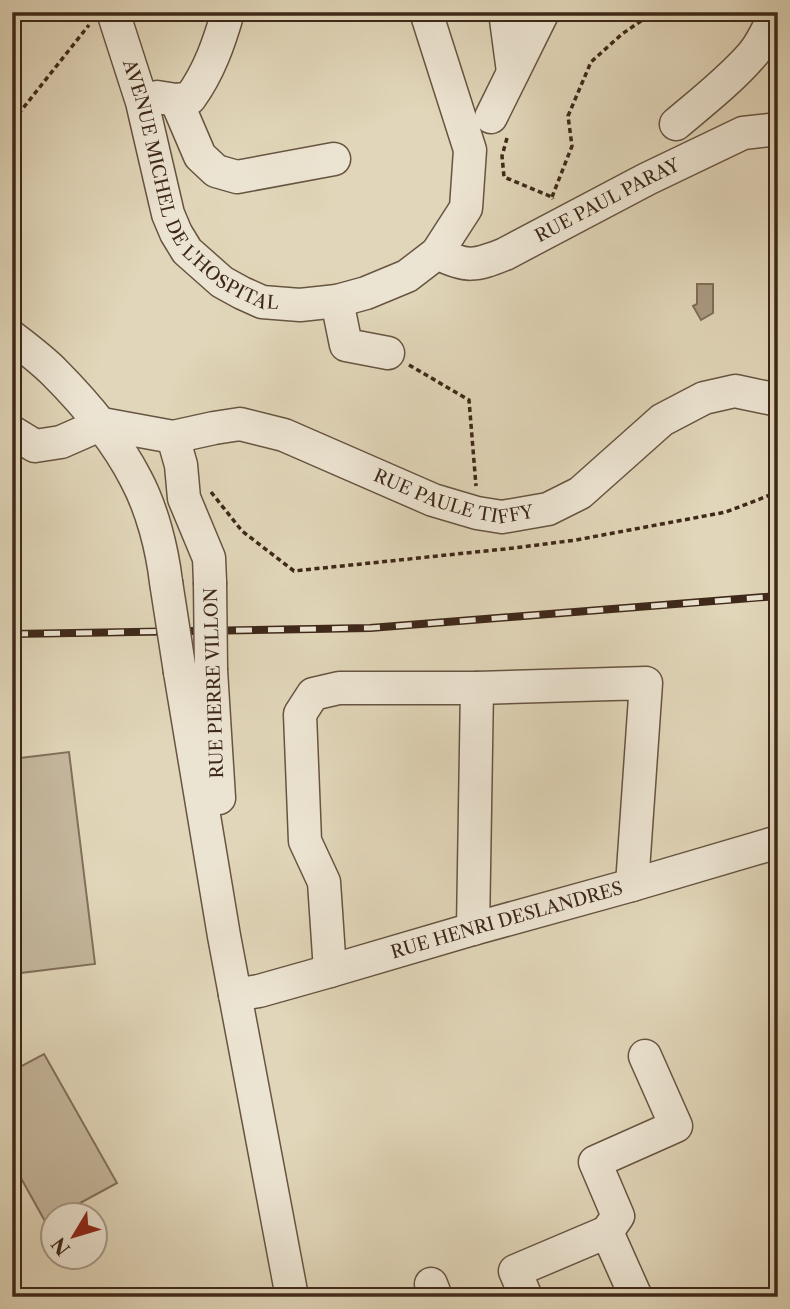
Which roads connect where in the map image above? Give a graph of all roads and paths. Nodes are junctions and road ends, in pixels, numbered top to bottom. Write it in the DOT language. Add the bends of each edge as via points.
graph roads {
  1 [pos="228,12"];
  2 [pos="426,12"];
  3 [pos="505,12"];
  4 [pos="543,12"];
  5 [pos="654,12"];
  6 [pos="776,12"];
  7 [pos="102,17"];
  8 [pos="513,72"];
  9 [pos="176,100"];
  10 [pos="142,102"];
  11 [pos="491,117"];
  12 [pos="677,124"];
  13 [pos="778,129"];
  14 [pos="12,130"];
  15 [pos="334,159"];
  16 [pos="437,253"];
  17 [pos="337,301"];
  18 [pos="12,337"];
  19 [pos="388,353"];
  20 [pos="778,400"];
  21 [pos="102,425"];
  22 [pos="12,432"];
  23 [pos="173,437"];
  24 [pos="477,513"];
  25 [pos="477,688"];
  26 [pos="778,842"];
  27 [pos="632,885"];
  28 [pos="473,929"];
  29 [pos="224,936"];
  30 [pos="330,971"];
  31 [pos="235,995"];
  32 [pos="645,1056"];
  33 [pos="607,1232"];
  34 [pos="292,1297"];
  35 [pos="526,1297"];
  36 [pos="636,1297"];
  1 -- 9 [label="street" via="199,85 190,98"];
  2 -- 16 [label="street, AVENUE MICHEL DE L'HOSPITAL" via="470,150 466,208"];
  3 -- 8 [label="street"];
  4 -- 8 [label="street"];
  5 -- 11 [label="path" via="591,62 568,116 572,146 552,197 504,177 502,156 509,131"];
  6 -- 12 [label="street" via="752,54"];
  7 -- 10 [label="street, AVENUE MICHEL DE L'HOSPITAL"];
  7 -- 14 [label="path" via="20,112"];
  8 -- 11 [label="street"];
  9 -- 10 [label="street" via="157,97"];
  9 -- 15 [label="street" via="200,156 216,171 237,177"];
  10 -- 17 [label="street, AVENUE MICHEL DE L'HOSPITAL" via="168,214 187,251 222,282 262,302"];
  13 -- 16 [label="street, RUE PAUL PARAY" via="743,133 487,262 464,264"];
  16 -- 17 [label="street, AVENUE MICHEL DE L'HOSPITAL" via="407,276"];
  17 -- 19 [label="street" via="346,345"];
  18 -- 21 [label="street, RUE PIERRE VILLON" via="52,370"];
  19 -- 24 [label="path" via="469,400"];
  20 -- 24 [label="street, RUE PAULE TIFFY" via="735,391 704,398 662,420 580,493 548,509 502,517"];
  21 -- 22 [label="street" via="61,442 35,446"];
  21 -- 23 [label="street, RUE PAULE TIFFY"];
  21 -- 29 [label="street, RUE PIERRE VILLON, bridge" via="136,479 156,531"];
  23 -- 24 [label="street, RUE PAULE TIFFY" via="240,424 284,435 433,500"];
  23 -- 29 [label="street, RUE PIERRE VILLON, bridge" via="184,498 209,558"];
  25 -- 27 [label="street" via="646,683"];
  25 -- 28 [label="street"];
  25 -- 30 [label="street" via="339,688 313,694 300,714 305,841 324,882"];
  26 -- 27 [label="street, RUE HENRI DESLANDRES"];
  27 -- 28 [label="street, RUE HENRI DESLANDRES"];
  28 -- 30 [label="street, RUE HENRI DESLANDRES"];
  29 -- 31 [label="street, RUE PIERRE VILLON"];
  30 -- 31 [label="street, RUE HENRI DESLANDRES"];
  31 -- 34 [label="street, RUE PIERRE VILLON"];
  32 -- 33 [label="street" via="676,1126 594,1162 618,1216"];
  33 -- 35 [label="street" via="515,1271"];
  33 -- 36 [label="street"];
}
